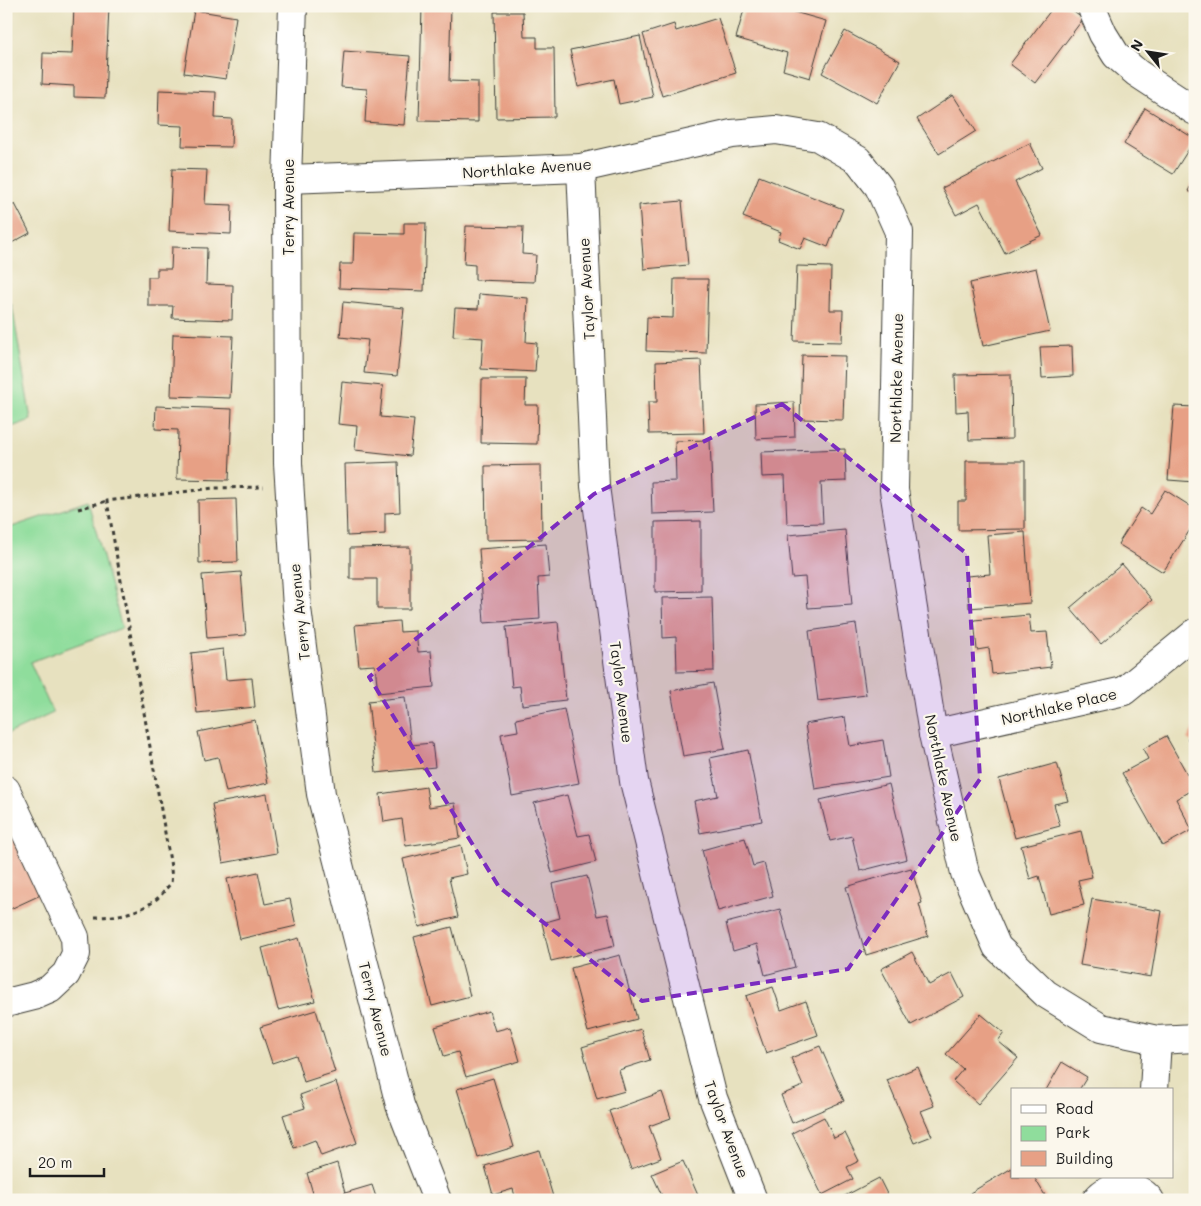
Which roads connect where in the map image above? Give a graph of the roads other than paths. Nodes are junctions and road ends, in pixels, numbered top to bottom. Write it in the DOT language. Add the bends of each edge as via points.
graph roads {
  1 [pos="293,6"];
  2 [pos="1093,6"];
  3 [pos="1195,110"];
  4 [pos="581,168"];
  5 [pos="288,179"];
  6 [pos="1195,633"];
  7 [pos="933,734"];
  8 [pos="6,790"];
  9 [pos="6,1003"];
  10 [pos="1195,1038"];
  11 [pos="1156,1040"];
  12 [pos="1154,1088"];
  13 [pos="1149,1192"];
  14 [pos="437,1200"];
  15 [pos="753,1200"];
  16 [pos="1096,1200"];
  1 -- 5 [label="street, Terry Avenue"];
  2 -- 3 [label="street" via="1103,34 1116,56"];
  4 -- 5 [label="street, Northlake Avenue"];
  4 -- 7 [label="street, Northlake Avenue" via="732,134 776,130 818,137 858,160 879,187 899,232 894,490"];
  4 -- 15 [label="street, Taylor Avenue" via="595,486 634,781 713,1098"];
  5 -- 14 [label="street, Terry Avenue" via="288,463 297,608 321,794 400,1105"];
  6 -- 7 [label="street, Northlake Place" via="1124,691"];
  7 -- 11 [label="street, Northlake Avenue" via="965,873 997,947 1046,994 1101,1028"];
  8 -- 9 [label="street" via="75,937 76,954 66,974 50,989"];
  10 -- 11 [label="street, Northlake Avenue"];
  11 -- 12 [label="street"];
  13 -- 16 [label="street" via="1125,1186 1112,1188"];
}
